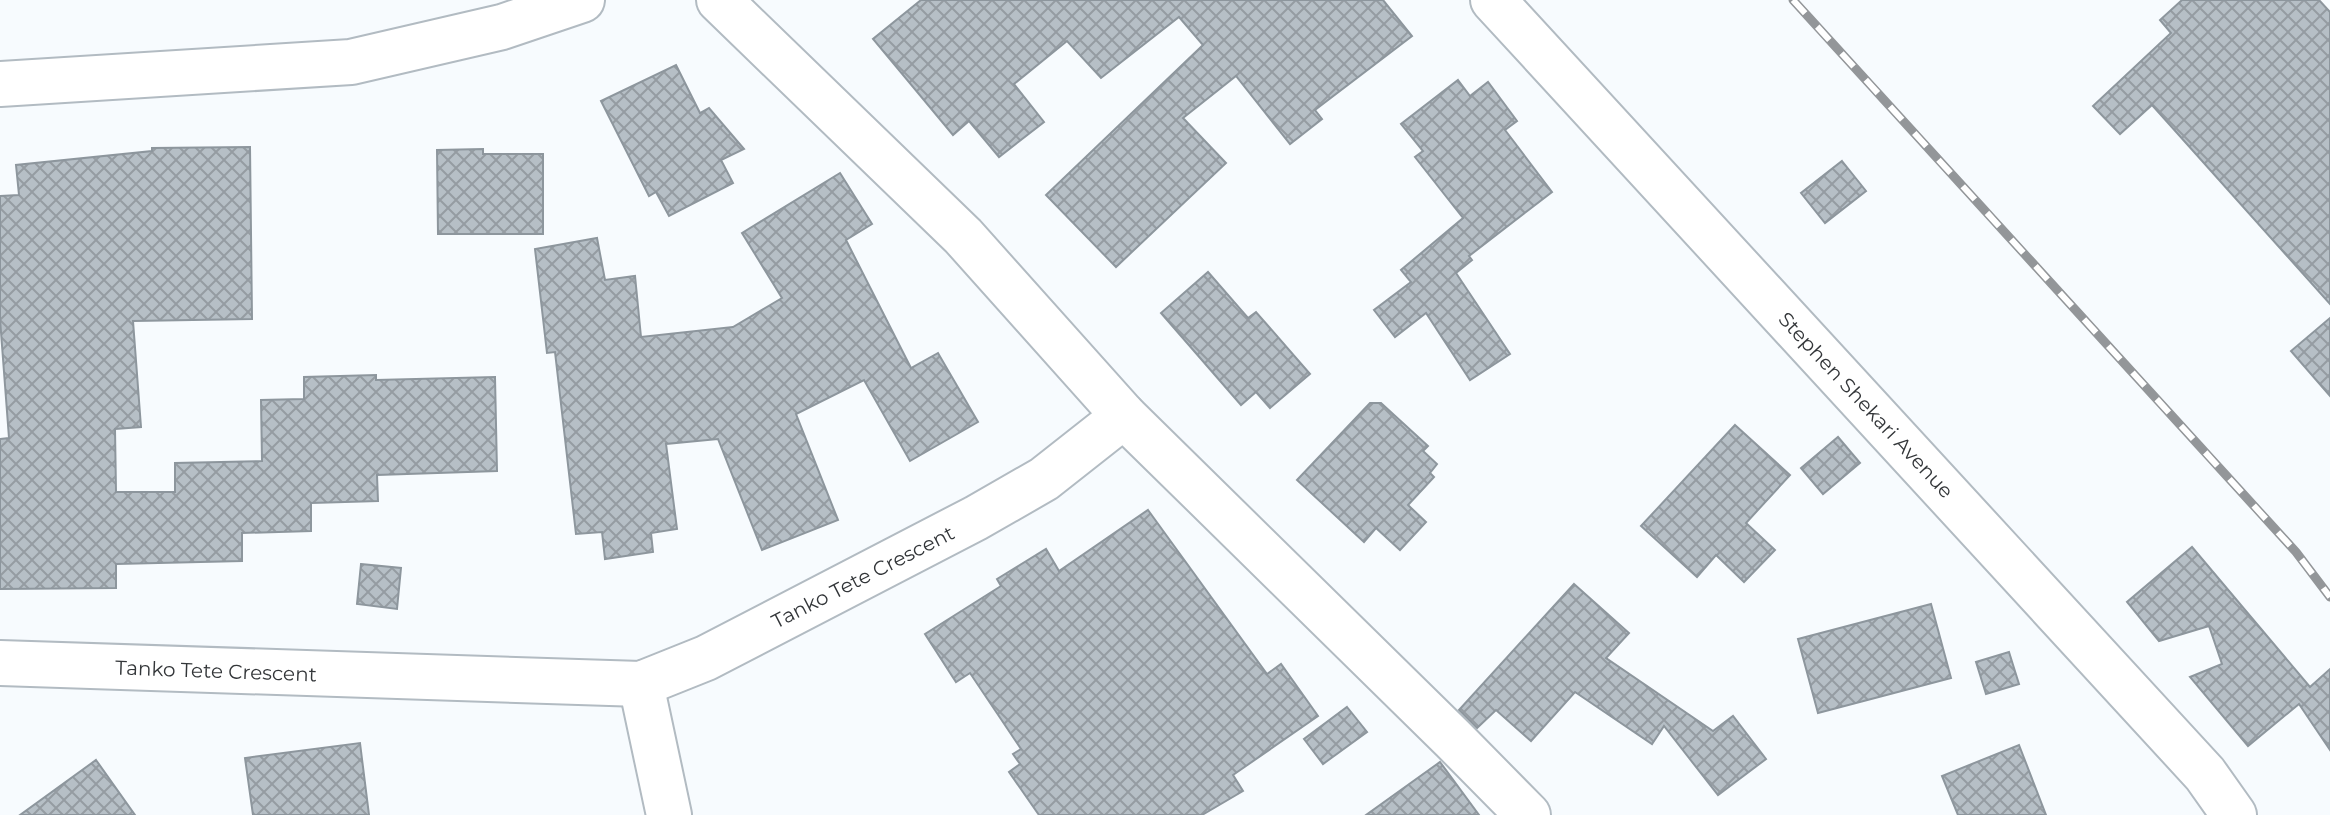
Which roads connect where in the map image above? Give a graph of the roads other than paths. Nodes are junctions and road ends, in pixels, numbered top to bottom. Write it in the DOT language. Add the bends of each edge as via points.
graph roads {
  1 [pos="582,0"];
  2 [pos="719,0"];
  3 [pos="1493,0"];
  4 [pos="0,84"];
  5 [pos="1124,416"];
  6 [pos="0,663"];
  7 [pos="641,684"];
  8 [pos="669,815"];
  9 [pos="1528,815"];
  10 [pos="2234,815"];
  1 -- 4 [label="street" via="502,27 351,62"];
  2 -- 5 [label="street" via="963,236"];
  3 -- 10 [label="street, Stephen Shekari Avenue" via="2205,774"];
  5 -- 7 [label="street, Tanko Tete Crescent" via="1044,479 976,518 706,658"];
  5 -- 9 [label="street"];
  6 -- 7 [label="street, Tanko Tete Crescent"];
  7 -- 8 [label="street"];
}
